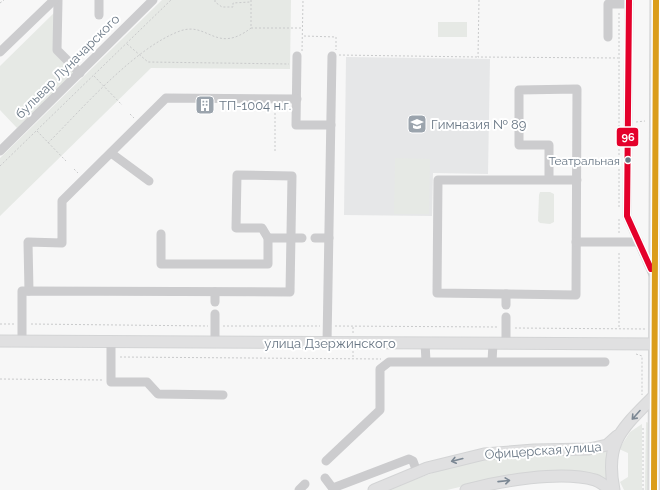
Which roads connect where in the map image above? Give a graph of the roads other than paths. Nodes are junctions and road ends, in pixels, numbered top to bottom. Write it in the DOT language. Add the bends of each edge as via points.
graph roads {
  1 [pos="54,0"];
  2 [pos="58,0"];
  3 [pos="99,0"];
  4 [pos="153,0"];
  5 [pos="656,0"];
  6 [pos="629,2"];
  7 [pos="99,15"];
  8 [pos="608,37"];
  9 [pos="0,52"];
  10 [pos="332,56"];
  11 [pos="299,58"];
  12 [pos="80,73"];
  13 [pos="297,100"];
  14 [pos="331,126"];
  15 [pos="0,150"];
  16 [pos="111,153"];
  17 [pos="549,180"];
  18 [pos="577,180"];
  19 [pos="149,181"];
  20 [pos="161,234"];
  21 [pos="268,238"];
  22 [pos="291,238"];
  23 [pos="302,238"];
  24 [pos="315,238"];
  25 [pos="329,238"];
  26 [pos="576,242"];
  27 [pos="639,242"];
  28 [pos="655,280"];
  29 [pos="29,291"];
  30 [pos="215,292"];
  31 [pos="506,294"];
  32 [pos="215,302"];
  33 [pos="506,305"];
  34 [pos="215,314"];
  35 [pos="506,317"];
  36 [pos="0,341"];
  37 [pos="22,341"];
  38 [pos="111,342"];
  39 [pos="215,342"];
  40 [pos="327,343"];
  41 [pos="425,343"];
  42 [pos="493,344"];
  43 [pos="506,344"];
  44 [pos="658,344"];
  45 [pos="426,361"];
  46 [pos="492,361"];
  47 [pos="604,362"];
  48 [pos="658,365"];
  49 [pos="222,395"];
  50 [pos="655,395"];
  51 [pos="617,436"];
  52 [pos="326,461"];
  53 [pos="417,472"];
  54 [pos="325,478"];
  55 [pos="334,489"];
  56 [pos="374,490"];
  57 [pos="466,490"];
  58 [pos="613,490"];
  59 [pos="654,490"];
  1 -- 9 [label="street"];
  2 -- 12 [label="street" via="57,50"];
  3 -- 7 [label="street"];
  4 -- 12 [label="street, бульвар Луначарского"];
  5 -- 28 [label="main road"];
  6 -- 8 [label="street" via="608,4"];
  6 -- 27 [label="street" via="627,216"];
  10 -- 14 [label="street"];
  11 -- 13 [label="street"];
  12 -- 15 [label="street, бульвар Луначарского"];
  13 -- 14 [label="street" via="296,125"];
  13 -- 16 [label="street" via="166,98"];
  14 -- 25 [label="street"];
  16 -- 19 [label="street"];
  16 -- 29 [label="street" via="62,201 62,243 28,242"];
  17 -- 18 [label="street"];
  17 -- 18 [label="street" via="549,145 519,145 519,90 577,89"];
  17 -- 31 [label="street" via="438,180 438,293"];
  18 -- 26 [label="street"];
  20 -- 21 [label="street" via="161,264 268,264"];
  21 -- 22 [label="street"];
  21 -- 22 [label="street" via="262,228 236,228 237,175 292,176"];
  22 -- 23 [label="street"];
  22 -- 30 [label="street" via="290,292"];
  24 -- 25 [label="street"];
  25 -- 40 [label="street"];
  26 -- 27 [label="street"];
  26 -- 31 [label="street" via="576,295"];
  27 -- 28 [label="street"];
  28 -- 44 [label="main road"];
  29 -- 30 [label="street"];
  29 -- 37 [label="street" via="22,291"];
  30 -- 32 [label="street"];
  31 -- 33 [label="street"];
  34 -- 39 [label="street"];
  35 -- 43 [label="street"];
  36 -- 37 [label="main road, улица Дзержинского"];
  37 -- 38 [label="main road, улица Дзержинского"];
  38 -- 39 [label="main road, улица Дзержинского"];
  38 -- 49 [label="street" via="111,382 147,382 158,394"];
  39 -- 40 [label="main road, улица Дзержинского"];
  40 -- 41 [label="main road, улица Дзержинского"];
  41 -- 42 [label="main road, улица Дзержинского"];
  41 -- 45 [label="street"];
  42 -- 43 [label="main road, улица Дзержинского"];
  42 -- 46 [label="street"];
  43 -- 44 [label="main road, улица Дзержинского"];
  44 -- 48 [label="main road"];
  45 -- 46 [label="street"];
  45 -- 52 [label="street" via="389,362 380,368 380,410"];
  46 -- 47 [label="street"];
  48 -- 50 [label="main road"];
  50 -- 51 [label="main road, one-way"];
  50 -- 59 [label="main road"];
  51 -- 53 [label="main road, Офицерская улица, one-way" via="607,446 484,454"];
  51 -- 58 [label="main road" via="611,452"];
  53 -- 55 [label="street" via="413,461 409,459"];
  53 -- 56 [label="main road, Офицерская улица"];
  54 -- 55 [label="street"];
  57 -- 58 [label="main road, Офицерская улица, one-way" via="495,482 571,477 596,481"];
}
